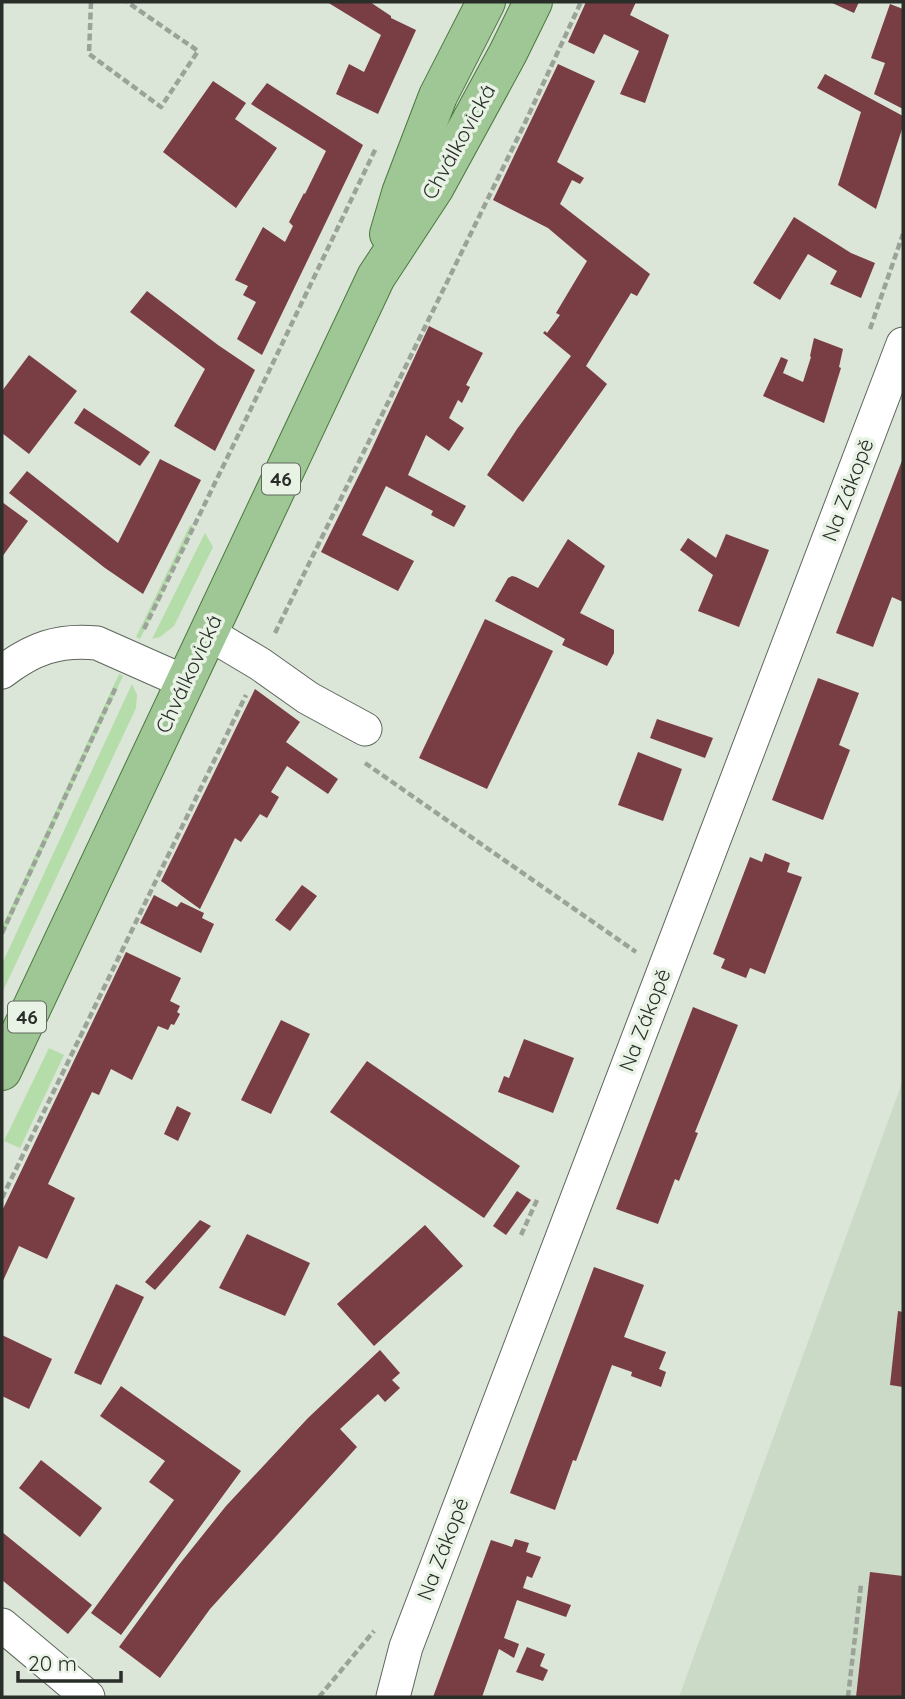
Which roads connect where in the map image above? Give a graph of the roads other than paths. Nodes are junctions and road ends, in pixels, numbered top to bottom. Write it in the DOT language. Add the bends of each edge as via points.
graph roads {
  1 [pos="486,2"];
  2 [pos="533,2"];
  3 [pos="376,277"];
  4 [pos="903,344"];
  5 [pos="208,633"];
  6 [pos="2,672"];
  7 [pos="185,682"];
  8 [pos="365,729"];
  9 [pos="2,1071"];
  10 [pos="2,1625"];
  11 [pos="88,1697"];
  12 [pos="393,1697"];
  1 -- 3 [label="main road, Chválkovická" via="438,96 401,193"];
  2 -- 3 [label="main road, Chválkovická" via="435,187"];
  3 -- 5 [label="main road, Chválkovická / 46"];
  4 -- 12 [label="street, Na Zákopě" via="406,1647"];
  5 -- 7 [label="main road, Chválkovická / 46"];
  5 -- 8 [label="street"];
  6 -- 7 [label="street" via="48,645 83,641"];
  7 -- 9 [label="main road, Chválkovická / 46"];
  10 -- 11 [label="street"];
}
